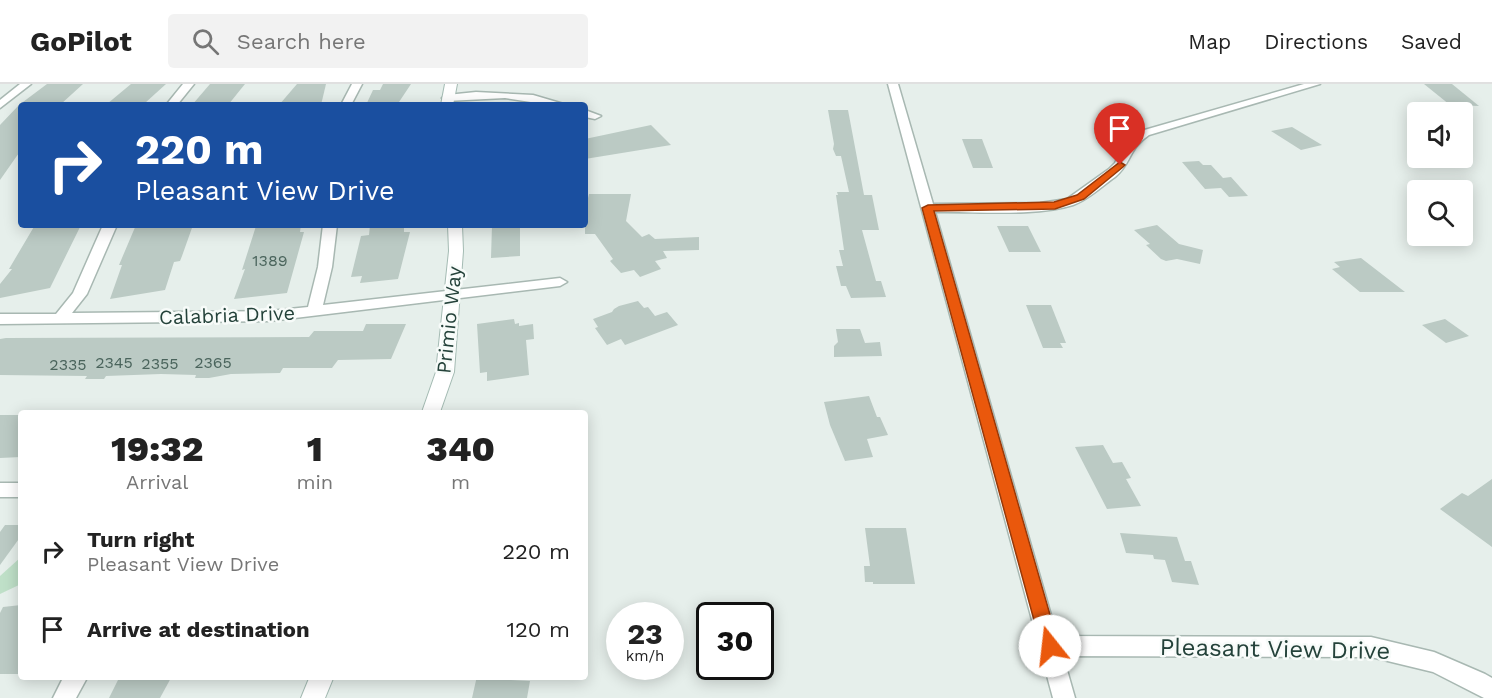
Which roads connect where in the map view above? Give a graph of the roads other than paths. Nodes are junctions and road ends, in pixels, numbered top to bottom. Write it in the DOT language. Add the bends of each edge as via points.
graph roads {
  1 [pos="26,84"];
  2 [pos="189,84"];
  3 [pos="357,84"];
  4 [pos="451,84"];
  5 [pos="893,84"];
  6 [pos="1315,84"];
  7 [pos="447,101"];
  8 [pos="174,102"];
  9 [pos="348,102"];
  10 [pos="553,102"];
  11 [pos="0,105"];
  12 [pos="928,208"];
  13 [pos="109,228"];
  14 [pos="330,228"];
  15 [pos="455,228"];
  16 [pos="560,282"];
  17 [pos="452,295"];
  18 [pos="314,311"];
  19 [pos="0,319"];
  20 [pos="60,319"];
  21 [pos="432,410"];
  22 [pos="0,490"];
  23 [pos="18,490"];
  24 [pos="1050,646"];
  25 [pos="75,680"];
  26 [pos="320,680"];
  27 [pos="1492,690"];
  28 [pos="64,698"];
  29 [pos="313,698"];
  30 [pos="1064,698"];
  1 -- 11 [label="street"];
  2 -- 8 [label="street"];
  3 -- 9 [label="street"];
  4 -- 7 [label="street"];
  5 -- 12 [label="street"];
  6 -- 12 [label="street" via="1145,133 1131,142 1113,172 1070,202 1040,207"];
  7 -- 10 [label="street" via="514,94"];
  12 -- 24 [label="street"];
  13 -- 20 [label="street" via="80,294"];
  14 -- 18 [label="street"];
  15 -- 17 [label="street, Primio Way"];
  16 -- 17 [label="street, Calabria Drive"];
  17 -- 18 [label="street, Calabria Drive"];
  17 -- 21 [label="street, Primio Way" via="445,372"];
  18 -- 20 [label="street, Calabria Drive" via="245,318"];
  19 -- 20 [label="street, Calabria Drive"];
  22 -- 23 [label="street"];
  24 -- 27 [label="street, Pleasant View Drive" via="1371,646 1435,661"];
  24 -- 30 [label="street"];
  25 -- 28 [label="street"];
  26 -- 29 [label="street"];
}
